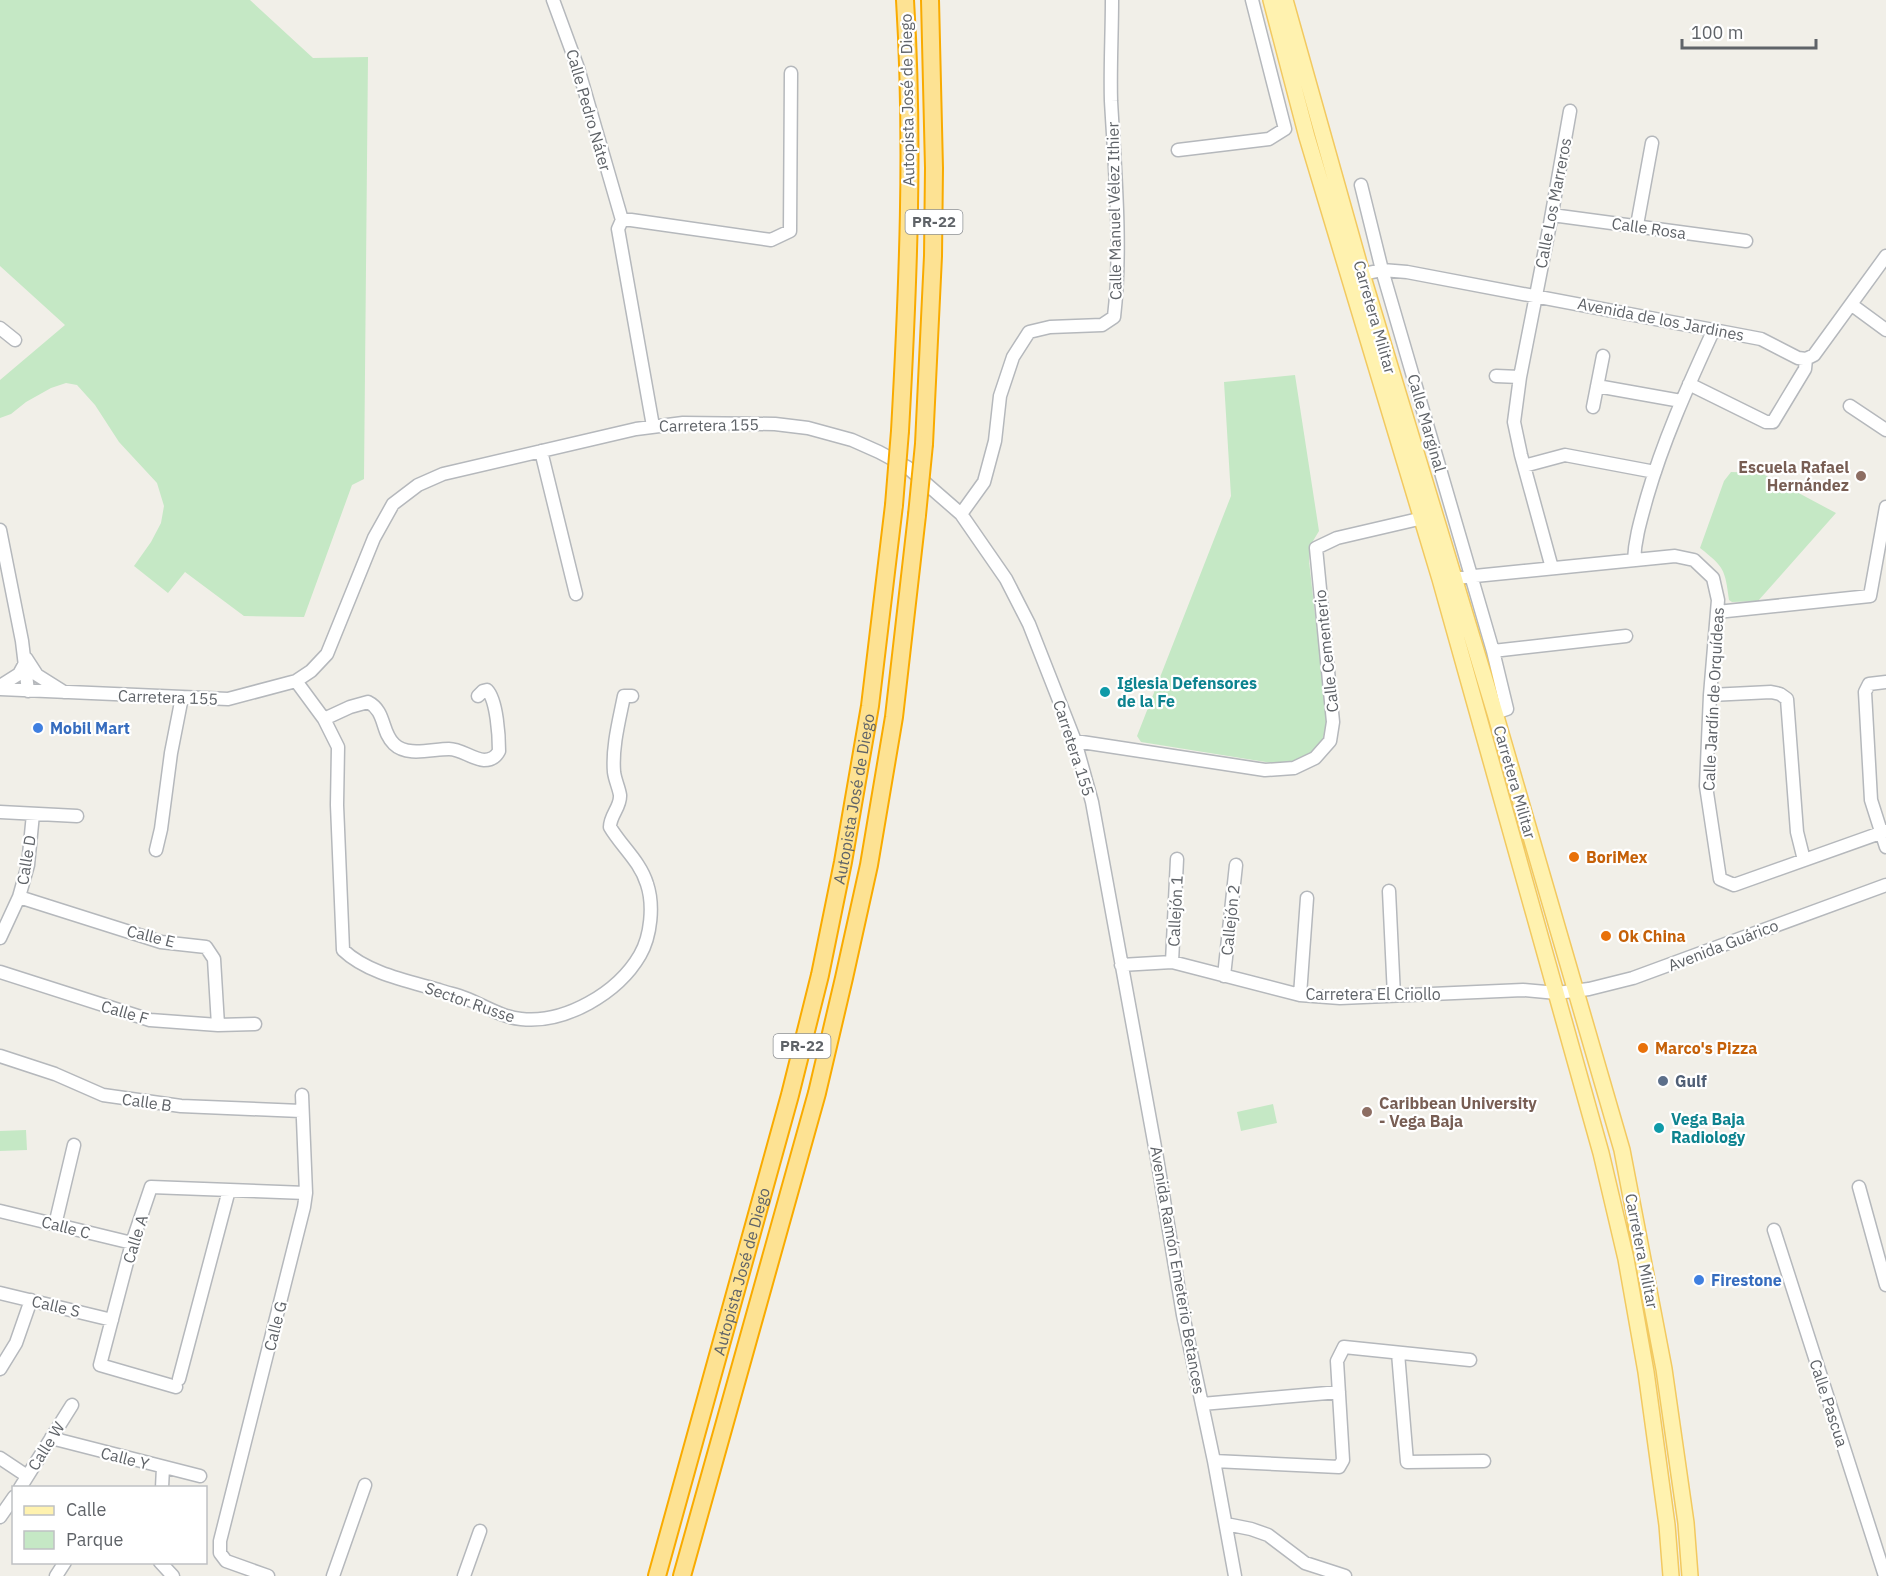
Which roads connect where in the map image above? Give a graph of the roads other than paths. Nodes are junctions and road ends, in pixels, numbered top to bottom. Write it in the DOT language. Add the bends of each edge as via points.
graph roads {
  1 [pos="553,0"];
  2 [pos="905,0"];
  3 [pos="930,0"];
  4 [pos="1112,0"];
  5 [pos="1252,0"];
  6 [pos="1271,0"];
  7 [pos="1285,0"];
  8 [pos="791,74"];
  9 [pos="1570,111"];
  10 [pos="1285,129"];
  11 [pos="1307,137"];
  12 [pos="1652,143"];
  13 [pos="1178,150"];
  14 [pos="1361,185"];
  15 [pos="1552,215"];
  16 [pos="622,220"];
  17 [pos="1637,225"];
  18 [pos="1746,242"];
  19 [pos="1886,256"];
  20 [pos="1382,270"];
  21 [pos="1356,275"];
  22 [pos="1536,296"];
  23 [pos="1852,305"];
  24 [pos="0,328"];
  25 [pos="1714,329"];
  26 [pos="1886,330"];
  27 [pos="15,340"];
  28 [pos="1603,356"];
  29 [pos="1806,359"];
  30 [pos="1496,376"];
  31 [pos="1520,377"];
  32 [pos="1689,384"];
  33 [pos="1598,386"];
  34 [pos="1680,401"];
  35 [pos="1850,406"];
  36 [pos="1593,407"];
  37 [pos="654,426"];
  38 [pos="1886,430"];
  39 [pos="540,451"];
  40 [pos="1524,466"];
  41 [pos="1655,472"];
  42 [pos="1886,507"];
  43 [pos="961,514"];
  44 [pos="1423,518"];
  45 [pos="0,530"];
  46 [pos="1634,560"];
  47 [pos="1552,568"];
  48 [pos="1472,576"];
  49 [pos="1455,578"];
  50 [pos="576,594"];
  51 [pos="1717,612"];
  52 [pos="1626,636"];
  53 [pos="1493,651"];
  54 [pos="24,658"];
  55 [pos="296,681"];
  56 [pos="1886,682"];
  57 [pos="0,688"];
  58 [pos="28,691"];
  59 [pos="65,693"];
  60 [pos="1710,695"];
  61 [pos="478,696"];
  62 [pos="632,696"];
  63 [pos="182,697"];
  64 [pos="1495,713"];
  65 [pos="324,719"];
  66 [pos="1075,741"];
  67 [pos="0,812"];
  68 [pos="33,814"];
  69 [pos="77,816"];
  70 [pos="1884,832"];
  71 [pos="1886,847"];
  72 [pos="156,850"];
  73 [pos="1177,859"];
  74 [pos="1804,860"];
  75 [pos="1236,865"];
  76 [pos="1886,885"];
  77 [pos="1389,891"];
  78 [pos="19,897"];
  79 [pos="1307,898"];
  80 [pos="0,938"];
  81 [pos="1172,962"];
  82 [pos="1121,965"];
  83 [pos="0,972"];
  84 [pos="1224,976"];
  85 [pos="1575,991"];
  86 [pos="1557,993"];
  87 [pos="1300,995"];
  88 [pos="1394,996"];
  89 [pos="255,1023"];
  90 [pos="218,1025"];
  91 [pos="0,1056"];
  92 [pos="302,1095"];
  93 [pos="302,1111"];
  94 [pos="75,1145"];
  95 [pos="1859,1187"];
  96 [pos="229,1190"];
  97 [pos="306,1193"];
  98 [pos="0,1211"];
  99 [pos="55,1225"];
  100 [pos="1774,1230"];
  101 [pos="132,1243"];
  102 [pos="1882,1259"];
  103 [pos="1886,1285"];
  104 [pos="0,1293"];
  105 [pos="31,1300"];
  106 [pos="112,1320"];
  107 [pos="1398,1353"];
  108 [pos="1470,1360"];
  109 [pos="0,1369"];
  110 [pos="1339,1392"];
  111 [pos="1202,1404"];
  112 [pos="72,1405"];
  113 [pos="51,1438"];
  114 [pos="0,1458"];
  115 [pos="1215,1461"];
  116 [pos="1484,1461"];
  117 [pos="163,1467"];
  118 [pos="27,1476"];
  119 [pos="200,1476"];
  120 [pos="365,1485"];
  121 [pos="21,1486"];
  122 [pos="162,1486"];
  123 [pos="12,1500"];
  124 [pos="0,1517"];
  125 [pos="1226,1524"];
  126 [pos="480,1531"];
  127 [pos="161,1564"];
  128 [pos="173,1576"];
  129 [pos="268,1576"];
  130 [pos="333,1576"];
  131 [pos="464,1576"];
  132 [pos="657,1576"];
  133 [pos="682,1576"];
  134 [pos="1235,1576"];
  135 [pos="1346,1576"];
  136 [pos="1671,1576"];
  137 [pos="1690,1576"];
  138 [pos="1885,1576"];
  1 -- 16 [label="street, Calle Pedro Náter" via="578,68"];
  2 -- 132 [label="highway, Autopista José de Diego / PR-22, bridge" via="908,257 900,431 870,706 820,975"];
  3 -- 133 [label="highway, Autopista José de Diego / PR-22, bridge" via="933,256 924,444 894,717 868,865 817,1093"];
  4 -- 43 [label="street, Calle Manuel Vélez Ithier" via="1117,289 1114,317 1102,325 1029,332 1013,357 1000,396 996,441 984,482"];
  5 -- 10 [label="street"];
  6 -- 11 [label="main road, Carretera Militar"];
  7 -- 21 [label="main road, Carretera Militar"];
  8 -- 16 [label="street" via="790,231 771,240"];
  9 -- 15 [label="street, Calle Los Marreros"];
  10 -- 11 [label="street"];
  10 -- 13 [label="street" via="1269,139"];
  11 -- 21 [label="main road, Carretera Militar"];
  12 -- 17 [label="street"];
  14 -- 20 [label="street, Calle Marginal"];
  15 -- 17 [label="street, Calle Rosa"];
  15 -- 22 [label="street, Calle Los Marreros"];
  16 -- 37 [label="street, Calle Pedro Náter" via="618,229"];
  17 -- 18 [label="street, Calle Rosa"];
  19 -- 23 [label="street"];
  20 -- 21 [label="street, Avenida de los Jardines"];
  20 -- 22 [label="street, Avenida de los Jardines"];
  20 -- 48 [label="street, Calle Marginal"];
  21 -- 44 [label="main road, Carretera Militar" via="1381,386"];
  21 -- 49 [label="main road, Carretera Militar"];
  22 -- 25 [label="street, Avenida de los Jardines"];
  22 -- 31 [label="street, Calle Los Marreros"];
  23 -- 26 [label="street"];
  23 -- 29 [label="street" via="1814,355"];
  24 -- 27 [label="street"];
  25 -- 29 [label="street, Avenida de los Jardines" via="1767,340"];
  25 -- 32 [label="street"];
  28 -- 33 [label="street"];
  29 -- 32 [label="street" via="1805,369 1773,422"];
  30 -- 31 [label="street"];
  31 -- 40 [label="street, Calle Los Marreros" via="1514,422"];
  32 -- 34 [label="street"];
  33 -- 34 [label="street"];
  33 -- 36 [label="street"];
  34 -- 41 [label="street"];
  35 -- 38 [label="street"];
  37 -- 39 [label="street, Carretera 155"];
  37 -- 43 [label="street, Carretera 155" via="775,424 825,432 852,440 907,467"];
  39 -- 50 [label="street"];
  39 -- 55 [label="street, Carretera 155" via="443,474 418,485 393,504 374,538 327,654"];
  40 -- 41 [label="street" via="1565,455"];
  40 -- 47 [label="street, Calle Los Marreros"];
  41 -- 46 [label="street" via="1635,541"];
  42 -- 51 [label="street" via="1870,596"];
  43 -- 66 [label="street, Carretera 155" via="1017,599"];
  44 -- 66 [label="street, Calle Cementerio" via="1337,538 1316,548 1333,722 1330,741 1315,758 1294,768 1265,770"];
  44 -- 86 [label="main road, Carretera Militar"];
  45 -- 54 [label="street"];
  46 -- 47 [label="street, Calle Jardín de Orquídeas"];
  46 -- 51 [label="street, Calle Jardín de Orquídeas" via="1675,556 1694,560 1713,578"];
  47 -- 48 [label="street, Calle Jardín de Orquídeas"];
  48 -- 49 [label="street, Calle Jardín de Orquídeas"];
  48 -- 53 [label="street, Calle Marginal"];
  49 -- 64 [label="main road, Carretera Militar"];
  51 -- 60 [label="street, Calle Jardín de Orquídeas"];
  52 -- 53 [label="street"];
  53 -- 64 [label="street, Calle Marginal" via="1507,709"];
  54 -- 57 [label="street" via="19,674"];
  54 -- 58 [label="street"];
  54 -- 59 [label="street" via="37,675"];
  55 -- 63 [label="street, Carretera 155" via="228,699"];
  55 -- 65 [label="street, Sector Russe"];
  56 -- 70 [label="street" via="1869,684 1865,692 1871,800"];
  57 -- 58 [label="street, Carretera 155"];
  58 -- 59 [label="street, Carretera 155"];
  59 -- 63 [label="street, Carretera 155"];
  60 -- 74 [label="street" via="1771,692 1787,699 1797,832"];
  60 -- 74 [label="street, Calle Jardín de Orquídeas" via="1706,786 1720,879 1734,885"];
  61 -- 65 [label="street" via="487,690 495,710 499,751 490,759 482,760 452,749 400,749 388,735 378,711 368,702"];
  62 -- 65 [label="street, Sector Russe" via="624,696 620,717 614,775 620,795 610,827 647,883 650,914 645,939 638,958 614,985 577,1011 550,1018 508,1016 360,963 343,950 338,747"];
  63 -- 72 [label="street"];
  64 -- 85 [label="main road, Carretera Militar"];
  66 -- 82 [label="street, Carretera 155" via="1092,802"];
  67 -- 68 [label="street"];
  68 -- 69 [label="street"];
  68 -- 78 [label="street, Calle D" via="28,866"];
  70 -- 71 [label="street"];
  70 -- 74 [label="street, Calle Jardín de Orquídeas"];
  73 -- 81 [label="street, Callejón 1"];
  75 -- 84 [label="street, Callejón 2"];
  76 -- 85 [label="street, Avenida Guárico" via="1633,978"];
  77 -- 88 [label="street"];
  78 -- 80 [label="street, Calle D"];
  78 -- 90 [label="street, Calle E" via="161,942 206,947 214,959"];
  79 -- 87 [label="street"];
  81 -- 82 [label="street, Carretera El Criollo"];
  81 -- 84 [label="street, Carretera El Criollo"];
  82 -- 111 [label="street, Avenida Ramón Emeterio Betances"];
  83 -- 90 [label="street, Calle F" via="150,1020"];
  84 -- 87 [label="street, Carretera El Criollo"];
  85 -- 86 [label="street, Avenida Guárico"];
  85 -- 137 [label="main road, Carretera Militar" via="1622,1150 1664,1368"];
  86 -- 88 [label="street, Carretera El Criollo" via="1523,990"];
  86 -- 136 [label="main road, Carretera Militar" via="1626,1259 1646,1372"];
  87 -- 88 [label="street, Carretera El Criollo"];
  89 -- 90 [label="street, Calle F"];
  91 -- 93 [label="street, Calle B" via="103,1095 181,1106"];
  92 -- 93 [label="street, Calle G"];
  93 -- 97 [label="street, Calle G"];
  94 -- 99 [label="street"];
  95 -- 102 [label="street"];
  96 -- 97 [label="street, Calle A"];
  96 -- 101 [label="street, Calle A" via="151,1187"];
  96 -- 106 [label="street, Calle A" via="177,1383 100,1365"];
  97 -- 129 [label="street, Calle G" via="220,1541 220,1553 226,1561"];
  98 -- 99 [label="street, Calle C"];
  99 -- 101 [label="street, Calle C"];
  100 -- 138 [label="street, Calle Pascua"];
  101 -- 106 [label="street, Calle A"];
  102 -- 103 [label="street"];
  104 -- 105 [label="street, Calle S"];
  105 -- 106 [label="street, Calle S"];
  105 -- 109 [label="street" via="16,1343"];
  107 -- 108 [label="street"];
  107 -- 110 [label="street" via="1344,1347 1337,1361"];
  107 -- 116 [label="street" via="1407,1462"];
  110 -- 111 [label="street"];
  110 -- 115 [label="street" via="1343,1460 1339,1467"];
  111 -- 115 [label="street, Avenida Ramón Emeterio Betances"];
  112 -- 113 [label="street, Calle W"];
  113 -- 117 [label="street, Calle Y"];
  113 -- 118 [label="street, Calle W"];
  114 -- 118 [label="street"];
  115 -- 125 [label="street, Avenida Ramón Emeterio Betances"];
  117 -- 119 [label="street, Calle Y"];
  117 -- 122 [label="street"];
  118 -- 121 [label="street, Calle W"];
  120 -- 130 [label="street"];
  123 -- 124 [label="street"];
  125 -- 134 [label="street, Avenida Ramón Emeterio Betances"];
  125 -- 135 [label="street" via="1268,1535 1305,1563"];
  126 -- 131 [label="street"];
  127 -- 128 [label="street"];
}
